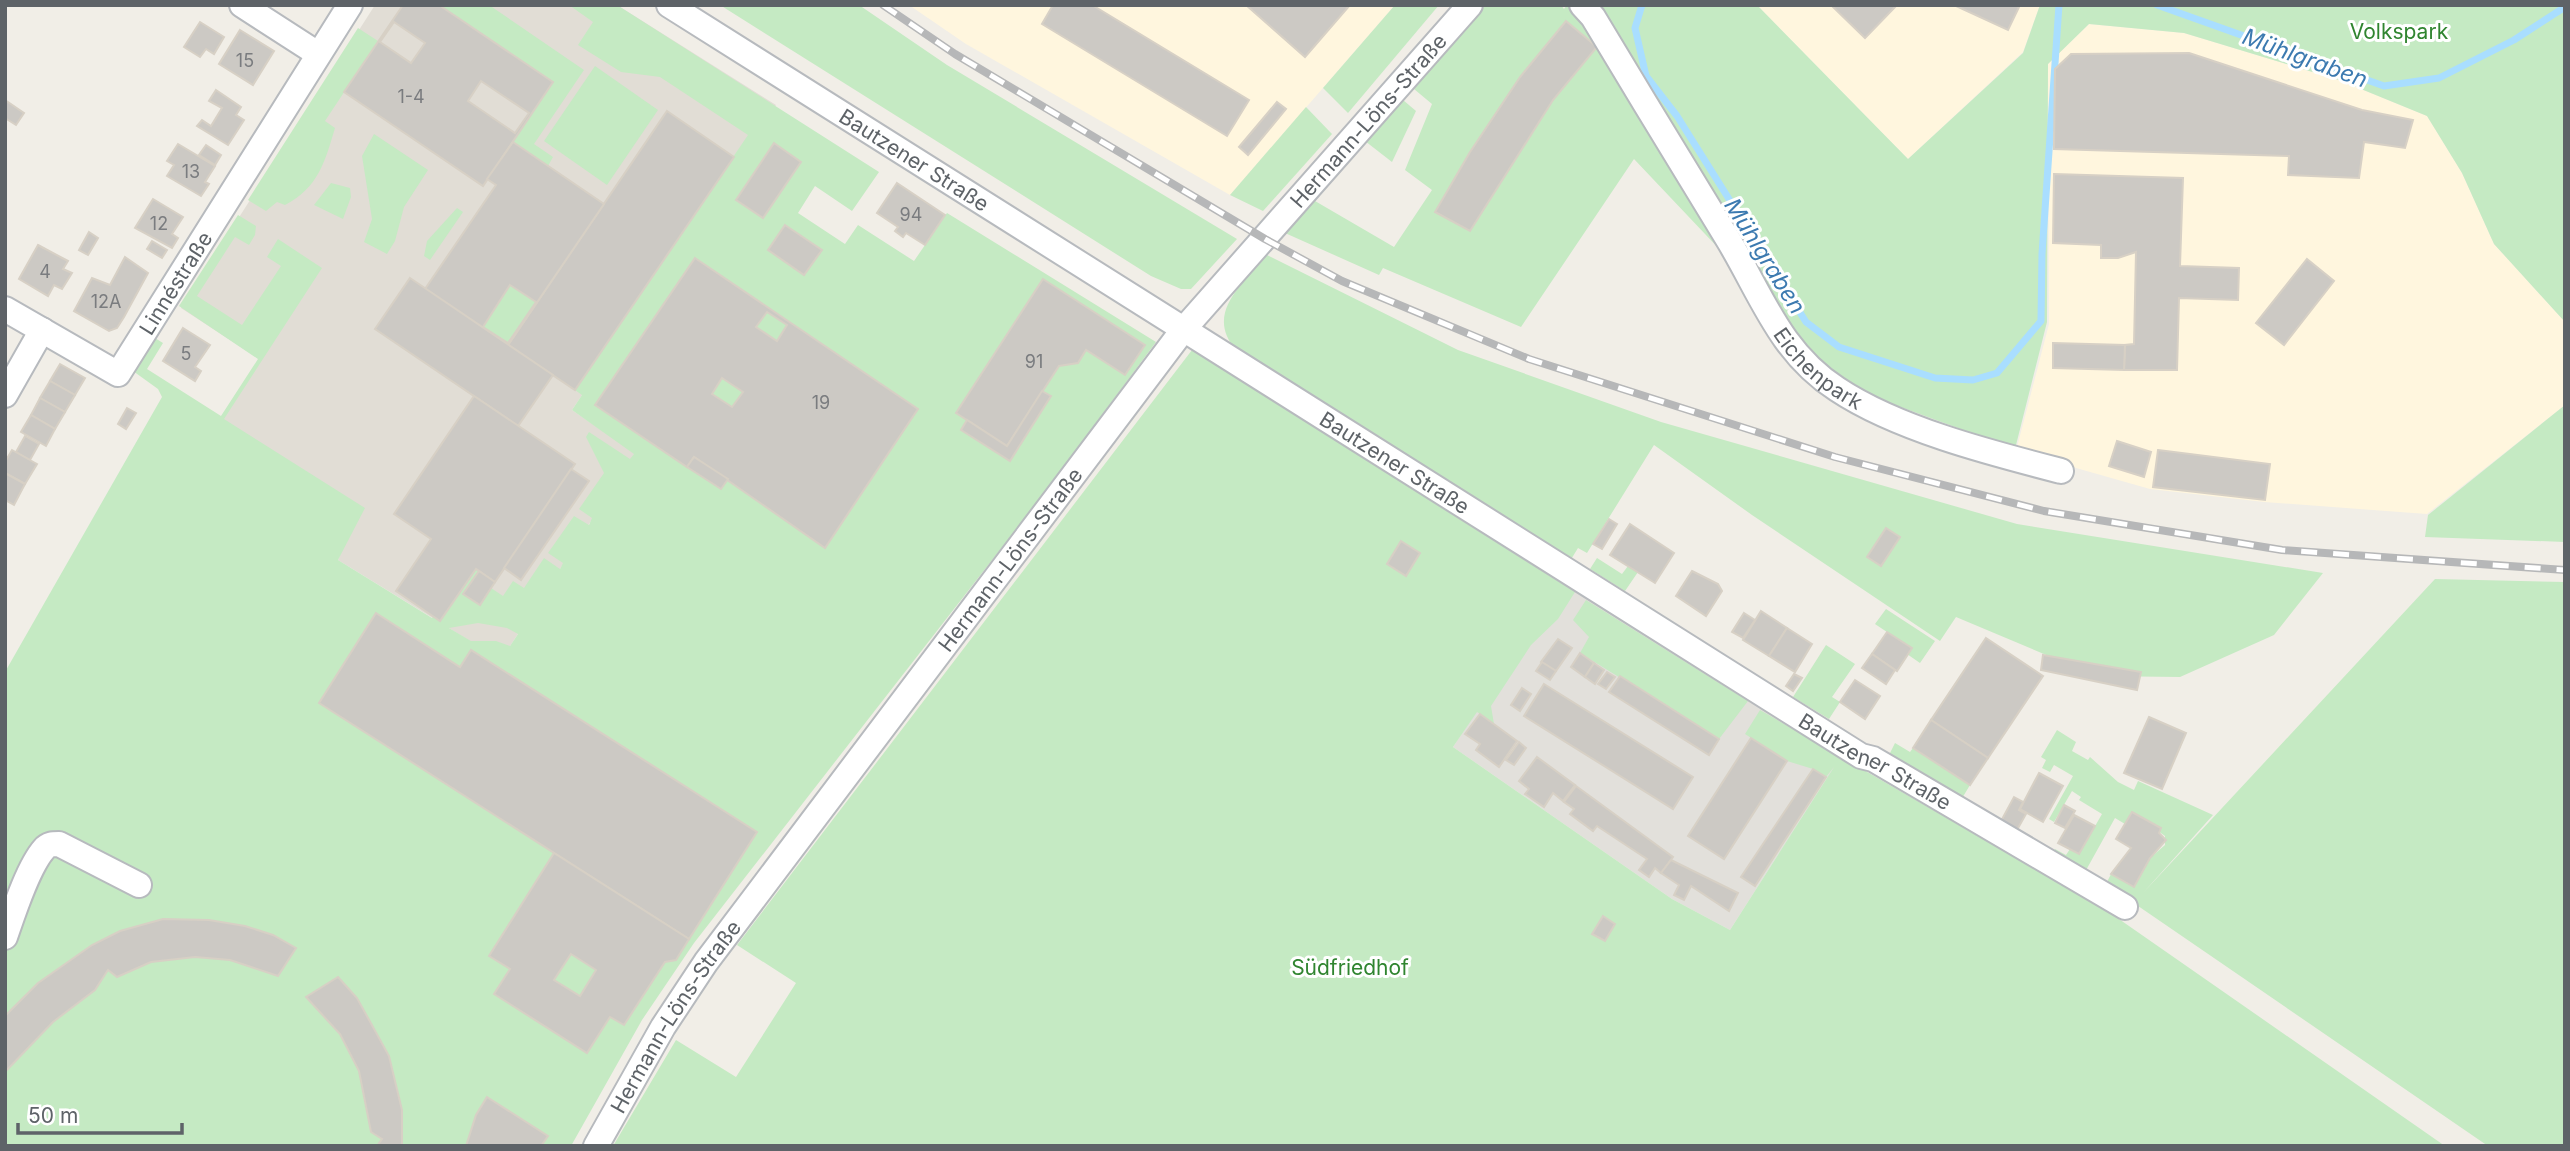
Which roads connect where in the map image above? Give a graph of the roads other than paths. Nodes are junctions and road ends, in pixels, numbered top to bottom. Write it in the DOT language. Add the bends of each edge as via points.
graph roads {
  1 [pos="242,5"];
  2 [pos="350,5"];
  3 [pos="669,5"];
  4 [pos="1470,5"];
  5 [pos="1581,5"];
  6 [pos="318,54"];
  7 [pos="5,309"];
  8 [pos="42,330"];
  9 [pos="1183,330"];
  10 [pos="5,395"];
  11 [pos="2062,471"];
  12 [pos="139,885"];
  13 [pos="2125,907"];
  14 [pos="5,937"];
  15 [pos="596,1146"];
  1 -- 6 [label="street"];
  2 -- 6 [label="street, Linnéstraße"];
  3 -- 9 [label="street, Bautzener Straße"];
  4 -- 9 [label="street, Hermann-Löns-Straße"];
  5 -- 11 [label="street, Eichenpark" via="1593,17 1728,239 1783,340 1812,369 1878,412 1998,455"];
  6 -- 8 [label="street, Linnéstraße" via="118,374"];
  7 -- 8 [label="street"];
  8 -- 10 [label="street"];
  9 -- 13 [label="street, Bautzener Straße" via="1861,756"];
  9 -- 15 [label="street, Hermann-Löns-Straße" via="706,962 663,1027"];
  12 -- 14 [label="street" via="59,844 50,845 32,871"];
}
